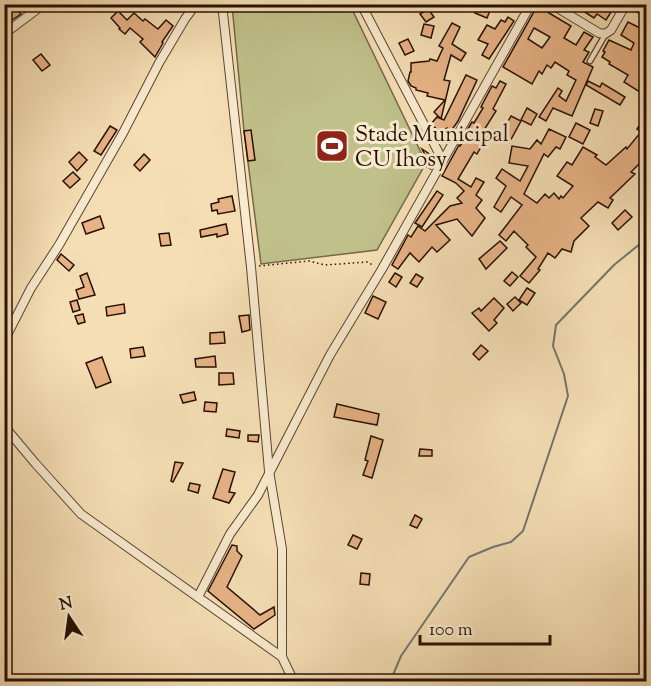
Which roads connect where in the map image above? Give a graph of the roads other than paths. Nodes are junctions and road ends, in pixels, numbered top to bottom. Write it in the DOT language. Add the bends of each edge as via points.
graph roads {
  1 [pos="44,4"];
  2 [pos="196,4"];
  3 [pos="222,4"];
  4 [pos="361,4"];
  5 [pos="531,4"];
  6 [pos="551,4"];
  7 [pos="626,4"];
  8 [pos="4,34"];
  9 [pos="605,34"];
  10 [pos="590,61"];
  11 [pos="442,159"];
  12 [pos="4,341"];
  13 [pos="4,426"];
  14 [pos="269,471"];
  15 [pos="198,597"];
  16 [pos="282,657"];
  17 [pos="294,681"];
  1 -- 8 [label="street"];
  2 -- 12 [label="street"];
  3 -- 14 [label="street"];
  4 -- 11 [label="street"];
  5 -- 11 [label="street"];
  6 -- 9 [label="street"];
  7 -- 9 [label="street"];
  9 -- 10 [label="lane"];
  11 -- 14 [label="street"];
  13 -- 15 [label="street" via="81,514"];
  14 -- 15 [label="street" via="253,504 230,534"];
  14 -- 16 [label="street" via="282,549"];
  15 -- 16 [label="street"];
  16 -- 17 [label="street"];
}
